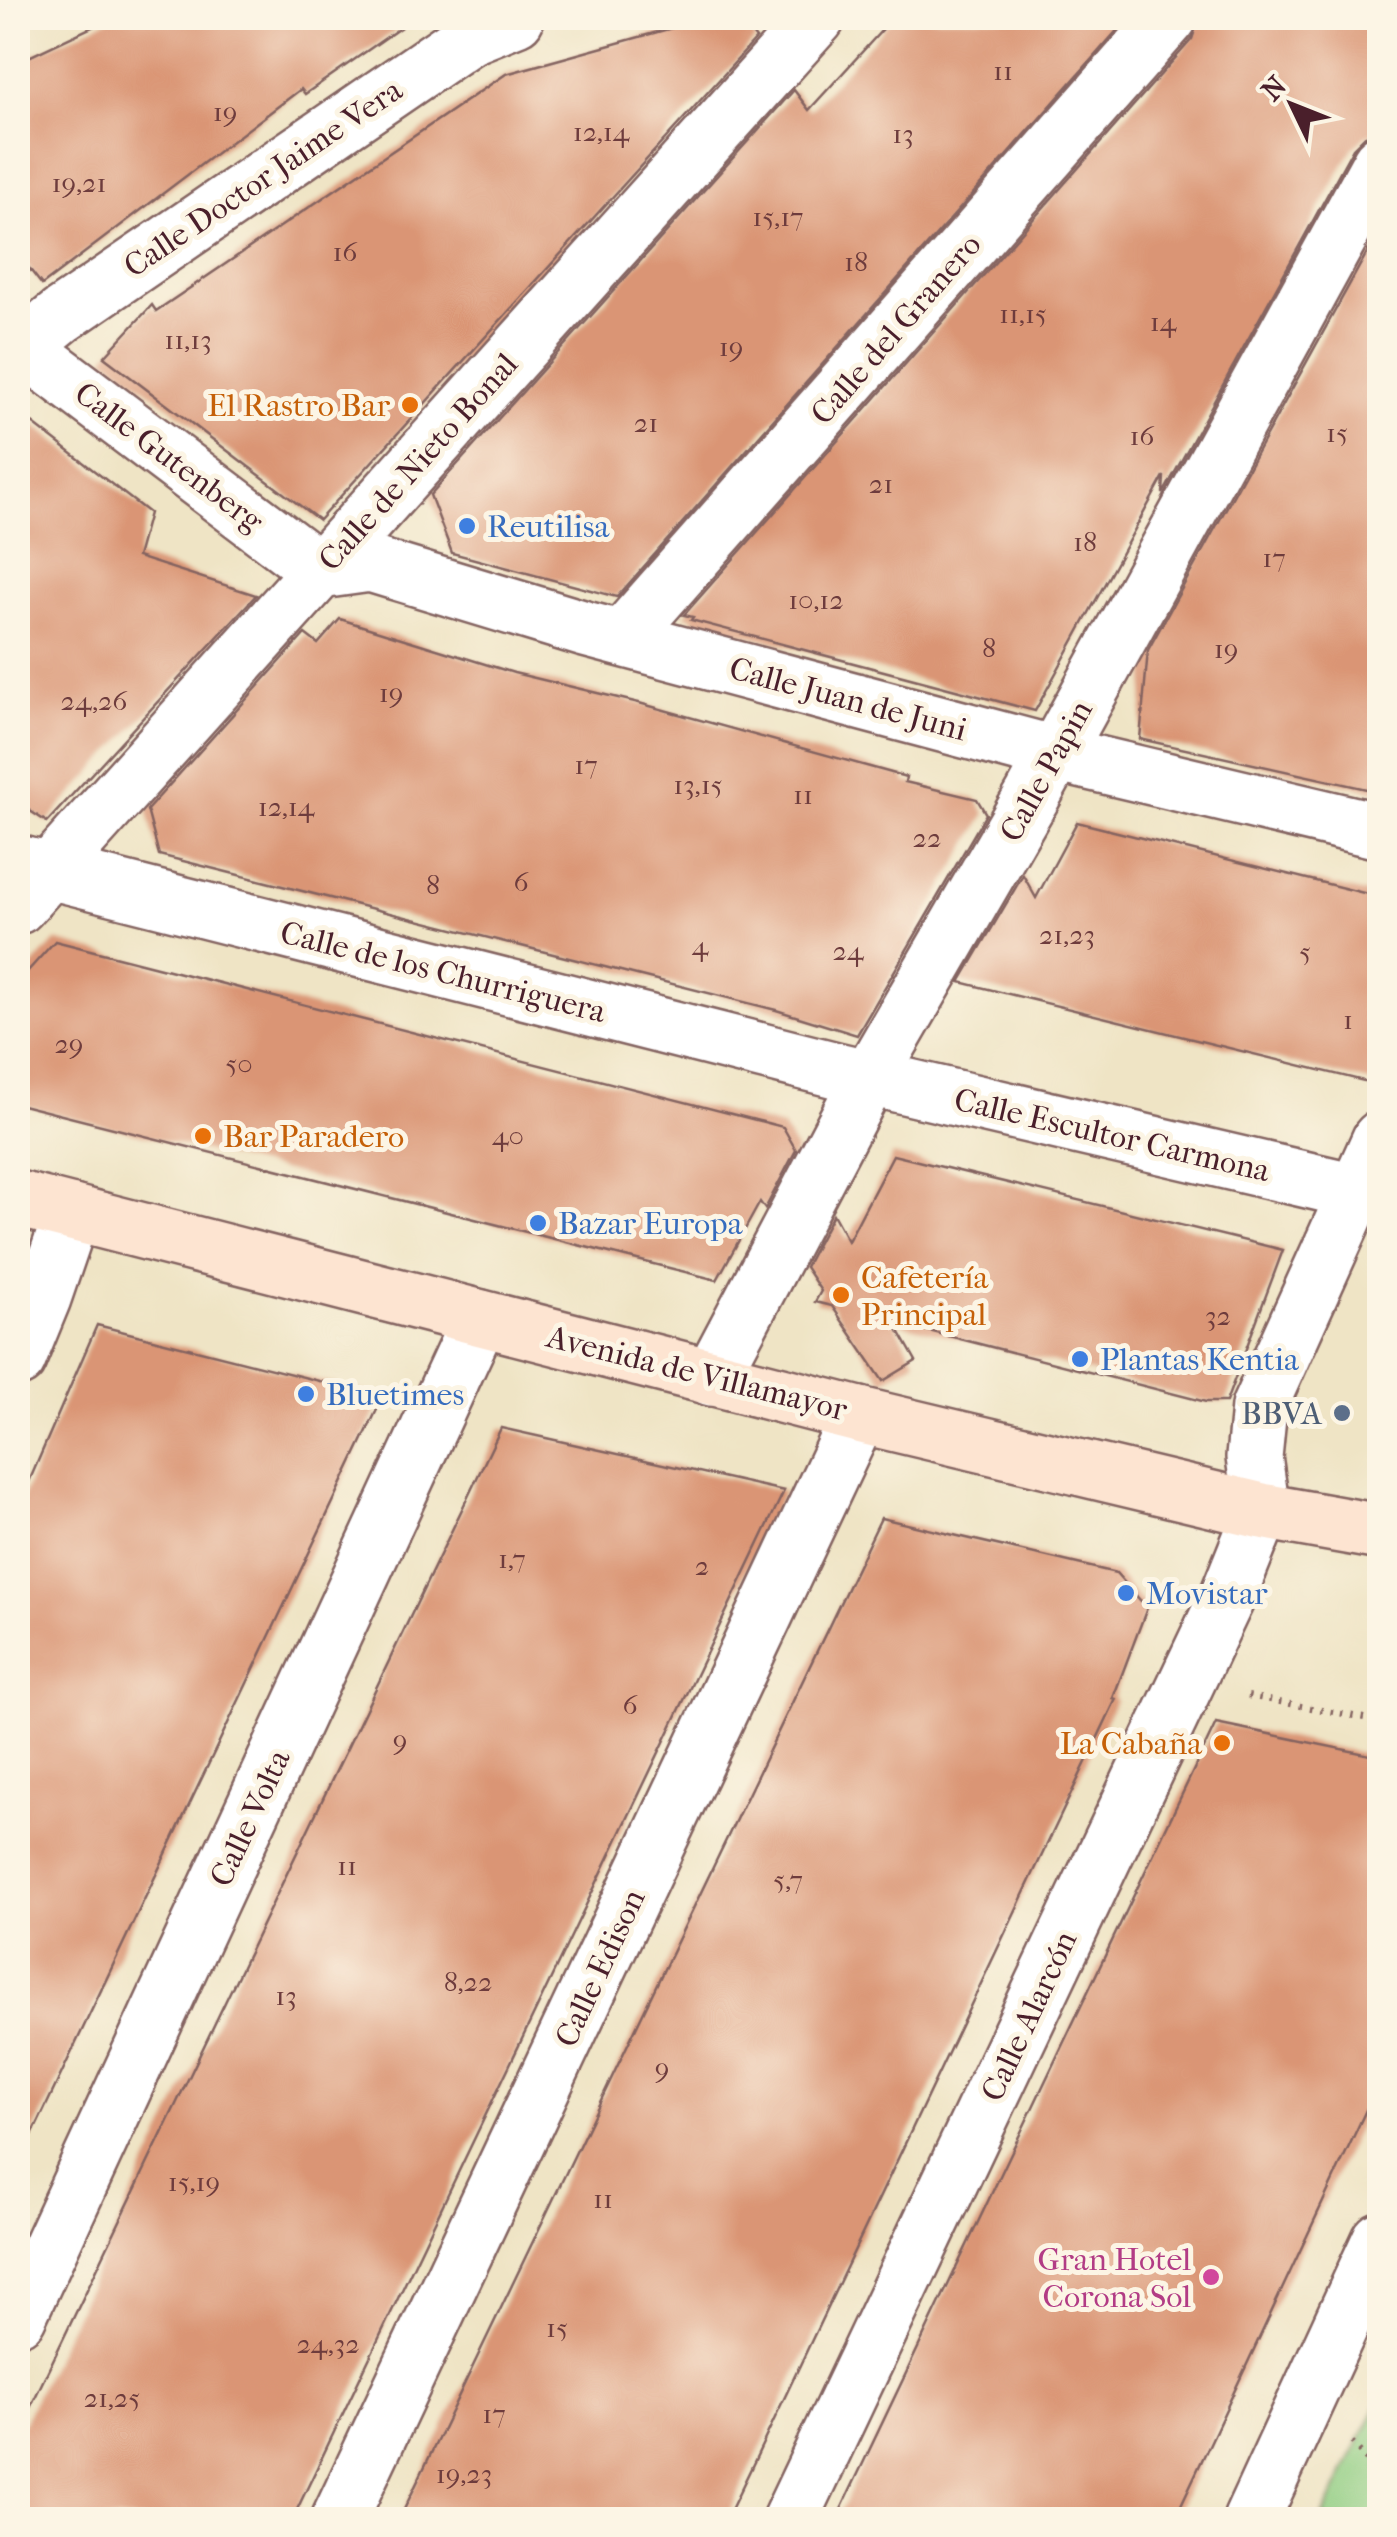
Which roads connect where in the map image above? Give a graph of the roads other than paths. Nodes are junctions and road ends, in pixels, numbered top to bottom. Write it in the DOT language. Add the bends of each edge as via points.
graph roads {
  1 [pos="516,18"];
  2 [pos="817,18"];
  3 [pos="1169,18"];
  4 [pos="1380,163"];
  5 [pos="19,347"];
  6 [pos="320,570"];
  7 [pos="622,638"];
  8 [pos="1055,754"];
  9 [pos="1380,831"];
  10 [pos="28,880"];
  11 [pos="869,1078"];
  12 [pos="1380,1138"];
  13 [pos="1354,1191"];
  14 [pos="18,1198"];
  15 [pos="72,1213"];
  16 [pos="480,1318"];
  17 [pos="18,1360"];
  18 [pos="711,1378"];
  19 [pos="859,1414"];
  20 [pos="1262,1511"];
  21 [pos="1380,1532"];
  22 [pos="1380,2240"];
  23 [pos="18,2316"];
  24 [pos="339,2520"];
  25 [pos="790,2520"];
  26 [pos="1251,2520"];
  1 -- 5 [label="street, Calle Doctor Jaime Vera" via="469,37"];
  2 -- 6 [label="street, Calle de Nieto Bonal"];
  3 -- 7 [label="street, Calle del Granero"];
  4 -- 8 [label="street, Calle Papin"];
  5 -- 6 [label="street, Calle Gutenberg"];
  6 -- 7 [label="street, Calle Juan de Juni" via="370,564"];
  6 -- 10 [label="street, Calle de Nieto Bonal"];
  7 -- 8 [label="street, Calle Juan de Juni"];
  8 -- 9 [label="street, Calle Juan de Juni"];
  8 -- 11 [label="street, Calle Papin"];
  10 -- 11 [label="street, Calle de los Churriguera" via="125,892"];
  11 -- 13 [label="street, Calle Escultor Carmona"];
  11 -- 18 [label="street, Calle Papin"];
  12 -- 13 [label="street"];
  13 -- 20 [label="street" via="1259,1407 1254,1457"];
  14 -- 15 [label="main road, Avenida de Villamayor"];
  15 -- 16 [label="main road, Avenida de Villamayor"];
  15 -- 17 [label="street"];
  16 -- 18 [label="main road, Avenida de Villamayor"];
  16 -- 23 [label="street, Calle Volta"];
  18 -- 19 [label="main road, Avenida de Villamayor"];
  19 -- 20 [label="main road, Avenida de Villamayor"];
  19 -- 24 [label="street, Calle Edison"];
  20 -- 21 [label="main road, Avenida de Villamayor"];
  20 -- 25 [label="street, Calle Alarcón"];
  22 -- 26 [label="street"];
}
